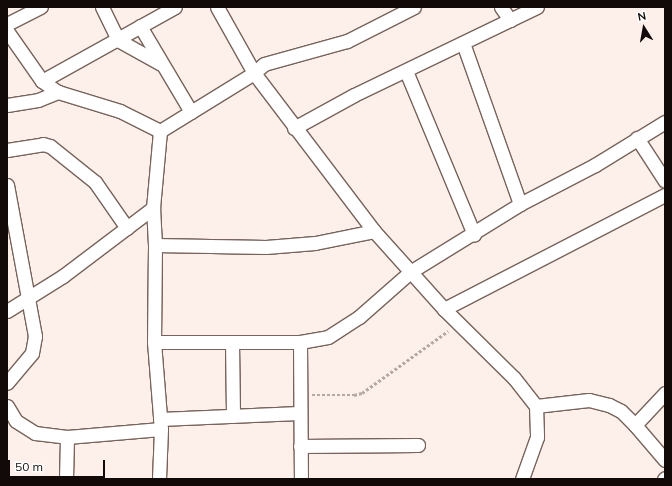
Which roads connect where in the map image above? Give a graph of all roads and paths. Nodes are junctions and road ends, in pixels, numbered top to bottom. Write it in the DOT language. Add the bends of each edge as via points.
graph roads {
  1 [pos="41,7"];
  2 [pos="102,7"];
  3 [pos="175,7"];
  4 [pos="217,7"];
  5 [pos="414,7"];
  6 [pos="501,7"];
  7 [pos="537,7"];
  8 [pos="510,20"];
  9 [pos="7,24"];
  10 [pos="140,26"];
  11 [pos="7,31"];
  12 [pos="118,40"];
  13 [pos="463,43"];
  14 [pos="161,64"];
  15 [pos="406,71"];
  16 [pos="254,73"];
  17 [pos="42,81"];
  18 [pos="58,92"];
  19 [pos="7,105"];
  20 [pos="191,112"];
  21 [pos="665,122"];
  22 [pos="294,128"];
  23 [pos="160,131"];
  24 [pos="637,138"];
  25 [pos="7,150"];
  26 [pos="665,182"];
  27 [pos="7,185"];
  28 [pos="665,195"];
  29 [pos="520,204"];
  30 [pos="153,208"];
  31 [pos="10,222"];
  32 [pos="127,228"];
  33 [pos="374,231"];
  34 [pos="474,234"];
  35 [pos="155,245"];
  36 [pos="410,272"];
  37 [pos="27,297"];
  38 [pos="444,309"];
  39 [pos="7,310"];
  40 [pos="459,324"];
  41 [pos="154,342"];
  42 [pos="232,342"];
  43 [pos="300,342"];
  44 [pos="7,383"];
  45 [pos="665,393"];
  46 [pos="299,395"];
  47 [pos="7,406"];
  48 [pos="536,406"];
  49 [pos="299,413"];
  50 [pos="233,416"];
  51 [pos="161,424"];
  52 [pos="635,425"];
  53 [pos="67,437"];
  54 [pos="418,445"];
  55 [pos="300,446"];
  56 [pos="664,457"];
  57 [pos="66,479"];
  58 [pos="159,479"];
  59 [pos="301,479"];
  60 [pos="522,479"];
  1 -- 9 [label="street"];
  2 -- 12 [label="street"];
  3 -- 10 [label="street"];
  4 -- 16 [label="street"];
  5 -- 16 [label="street" via="347,41 275,60 264,64"];
  6 -- 8 [label="street"];
  7 -- 8 [label="street"];
  8 -- 13 [label="street"];
  10 -- 12 [label="street"];
  10 -- 14 [label="street"];
  11 -- 17 [label="street"];
  12 -- 14 [label="street"];
  12 -- 17 [label="street"];
  13 -- 15 [label="street"];
  13 -- 29 [label="street"];
  14 -- 20 [label="street"];
  15 -- 22 [label="street"];
  15 -- 34 [label="street"];
  16 -- 20 [label="street"];
  16 -- 22 [label="street"];
  17 -- 18 [label="street"];
  18 -- 19 [label="street" via="38,100"];
  18 -- 23 [label="street" via="120,111"];
  20 -- 23 [label="street"];
  21 -- 24 [label="street"];
  22 -- 33 [label="street"];
  23 -- 30 [label="street"];
  24 -- 26 [label="street"];
  24 -- 29 [label="street" via="594,165"];
  25 -- 32 [label="street" via="43,144 50,146 95,182"];
  27 -- 31 [label="street"];
  28 -- 38 [label="street"];
  29 -- 34 [label="street"];
  30 -- 32 [label="street"];
  30 -- 35 [label="street"];
  31 -- 37 [label="street"];
  32 -- 37 [label="street" via="64,276"];
  33 -- 35 [label="street" via="315,243 266,246"];
  33 -- 36 [label="street"];
  34 -- 36 [label="street"];
  35 -- 41 [label="street"];
  36 -- 38 [label="street"];
  36 -- 43 [label="street" via="345,328 328,337"];
  37 -- 39 [label="street"];
  37 -- 44 [label="street" via="35,336 32,354"];
  38 -- 40 [label="street"];
  40 -- 46 [label="path" via="362,393"];
  40 -- 48 [label="street" via="514,378"];
  41 -- 42 [label="street"];
  41 -- 51 [label="street"];
  42 -- 43 [label="street"];
  42 -- 50 [label="street"];
  43 -- 46 [label="street"];
  45 -- 52 [label="street"];
  46 -- 49 [label="street"];
  47 -- 53 [label="street" via="16,421 35,433"];
  48 -- 52 [label="street" via="589,400 615,408"];
  48 -- 60 [label="street" via="537,437"];
  49 -- 50 [label="street"];
  49 -- 55 [label="street"];
  50 -- 51 [label="street"];
  51 -- 53 [label="street"];
  51 -- 58 [label="street"];
  52 -- 56 [label="street"];
  53 -- 57 [label="street"];
  54 -- 55 [label="street"];
  55 -- 59 [label="street"];
}
